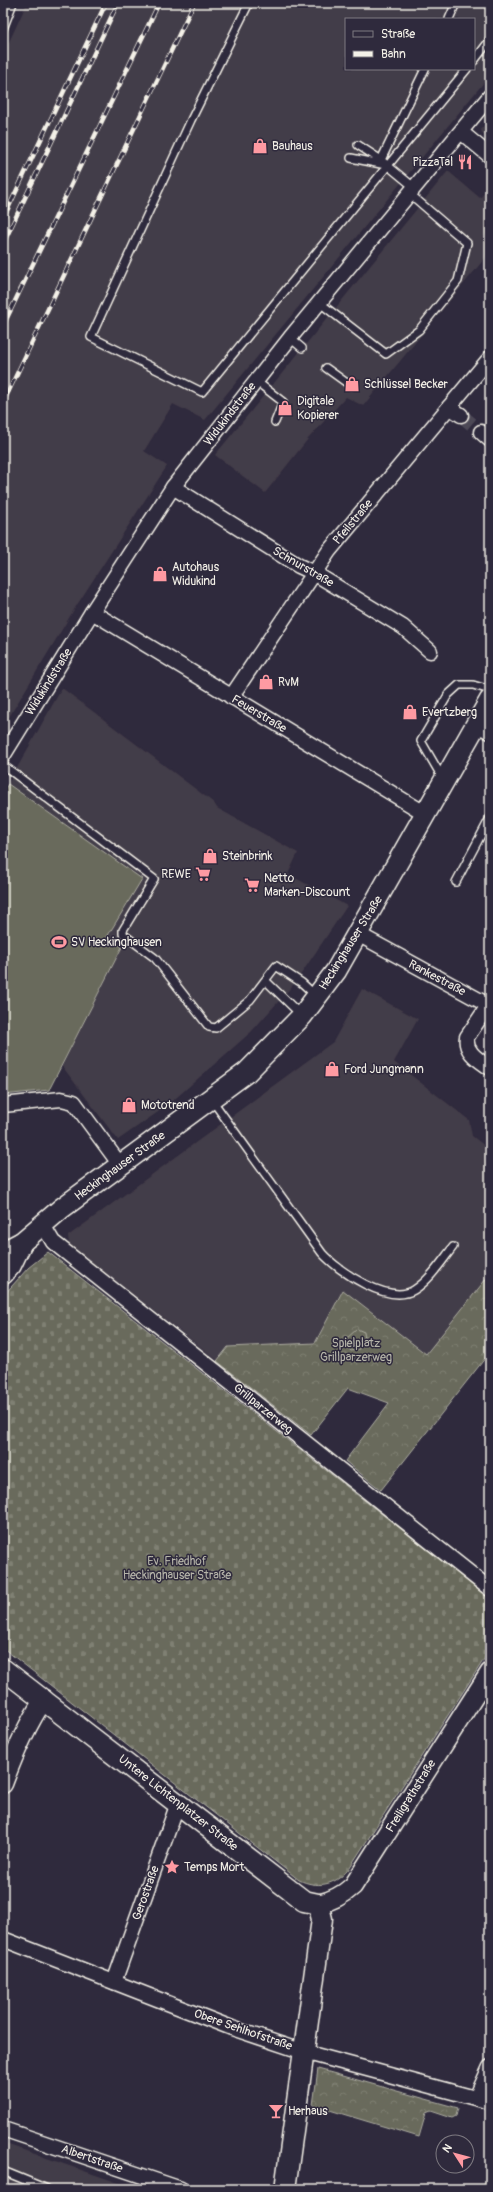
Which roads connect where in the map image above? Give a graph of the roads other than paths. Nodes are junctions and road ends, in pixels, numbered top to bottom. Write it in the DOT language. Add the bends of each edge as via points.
graph roads {
  1 [pos="13,3"];
  2 [pos="249,3"];
  3 [pos="456,3"];
  4 [pos="449,18"];
  5 [pos="3,29"];
  6 [pos="490,40"];
  7 [pos="475,60"];
  8 [pos="425,70"];
  9 [pos="467,70"];
  10 [pos="490,96"];
  11 [pos="461,132"];
  12 [pos="358,145"];
  13 [pos="490,156"];
  14 [pos="351,158"];
  15 [pos="381,160"];
  16 [pos="388,166"];
  17 [pos="413,191"];
  18 [pos="320,303"];
  19 [pos="290,338"];
  20 [pos="302,348"];
  21 [pos="490,358"];
  22 [pos="326,368"];
  23 [pos="256,381"];
  24 [pos="351,386"];
  25 [pos="275,422"];
  26 [pos="173,487"];
  27 [pos="314,572"];
  28 [pos="92,612"];
  29 [pos="430,651"];
  30 [pos="490,690"];
  31 [pos="231,697"];
  32 [pos="490,700"];
  33 [pos="483,728"];
  34 [pos="3,756"];
  35 [pos="3,765"];
  36 [pos="444,781"];
  37 [pos="426,814"];
  38 [pos="490,818"];
  39 [pos="456,882"];
  40 [pos="358,934"];
  41 [pos="266,981"];
  42 [pos="317,997"];
  43 [pos="489,1004"];
  44 [pos="302,1016"];
  45 [pos="490,1068"];
  46 [pos="211,1099"];
  47 [pos="3,1105"];
  48 [pos="121,1166"];
  49 [pos="43,1225"];
  50 [pos="22,1242"];
  51 [pos="453,1247"];
  52 [pos="3,1252"];
  53 [pos="3,1274"];
  54 [pos="490,1589"];
  55 [pos="3,1669"];
  56 [pos="490,1672"];
  57 [pos="44,1699"];
  58 [pos="3,1784"];
  59 [pos="178,1803"];
  60 [pos="318,1904"];
  61 [pos="3,1939"];
  62 [pos="114,1982"];
  63 [pos="304,2052"];
  64 [pos="490,2067"];
  65 [pos="476,2098"];
  66 [pos="490,2102"];
  67 [pos="3,2129"];
  68 [pos="3,2172"];
  69 [pos="174,2188"];
  70 [pos="47,2189"];
  71 [pos="286,2189"];
  1 -- 5 [label="lane"];
  2 -- 16 [label="lane" via="91,337 202,392"];
  3 -- 4 [label="lane"];
  6 -- 7 [label="lane"];
  8 -- 15 [label="lane"];
  9 -- 16 [label="lane"];
  10 -- 11 [label="street, Widukindstraße"];
  11 -- 13 [label="street"];
  11 -- 17 [label="street, Widukindstraße"];
  12 -- 15 [label="lane"];
  14 -- 16 [label="lane"];
  15 -- 16 [label="lane"];
  16 -- 17 [label="lane"];
  17 -- 18 [label="street, Widukindstraße"];
  17 -- 18 [label="lane" via="468,243 458,281 418,330 386,354"];
  18 -- 19 [label="street, Widukindstraße"];
  19 -- 20 [label="lane"];
  19 -- 23 [label="street, Widukindstraße"];
  21 -- 27 [label="street, Pfeilstraße" via="455,411 329,551"];
  22 -- 24 [label="lane"];
  23 -- 25 [label="lane" via="283,402"];
  23 -- 26 [label="street, Widukindstraße"];
  26 -- 27 [label="street, Schnurstraße" via="299,566"];
  26 -- 28 [label="street, Widukindstraße"];
  27 -- 29 [label="street, Schnurstraße" via="403,627"];
  27 -- 31 [label="street, Pfeilstraße"];
  28 -- 31 [label="street, Feuerstraße"];
  28 -- 34 [label="street, Widukindstraße"];
  30 -- 36 [label="lane" via="473,685 459,685 448,694 421,741"];
  31 -- 37 [label="street, Feuerstraße"];
  32 -- 33 [label="main road, Heckinghauser Straße"];
  33 -- 36 [label="main road, Heckinghauser Straße"];
  35 -- 41 [label="lane" via="154,879 123,934 155,958 210,1026 216,1028 250,1000"];
  36 -- 37 [label="main road, Heckinghauser Straße"];
  37 -- 40 [label="main road, Heckinghauser Straße"];
  38 -- 39 [label="lane"];
  40 -- 42 [label="main road, Heckinghauser Straße"];
  40 -- 43 [label="street, Rankestraße"];
  41 -- 42 [label="lane" via="276,966 302,983"];
  41 -- 44 [label="lane"];
  42 -- 44 [label="main road, Heckinghauser Straße"];
  43 -- 45 [label="street, Rankestraße" via="465,1044 468,1050"];
  44 -- 46 [label="main road, Heckinghauser Straße" via="247,1072"];
  46 -- 48 [label="main road, Heckinghauser Straße"];
  46 -- 51 [label="lane" via="322,1253 342,1271 365,1284 404,1294 415,1290 426,1280"];
  47 -- 48 [label="street" via="61,1099 74,1102"];
  48 -- 49 [label="main road, Heckinghauser Straße"];
  49 -- 50 [label="main road, Heckinghauser Straße"];
  49 -- 54 [label="street, Grillparzerweg" via="53,1242"];
  50 -- 52 [label="main road, Heckinghauser Straße"];
  50 -- 53 [label="main road, Heckinghauser Straße" via="11,1265"];
  55 -- 57 [label="main road, Untere Lichtenplatzer Straße"];
  56 -- 60 [label="street, Freiligrathstraße" via="353,1886 330,1902"];
  57 -- 58 [label="street" via="15,1751"];
  57 -- 59 [label="main road, Untere Lichtenplatzer Straße"];
  59 -- 60 [label="main road, Untere Lichtenplatzer Straße" via="304,1901"];
  59 -- 62 [label="street, Gerostraße"];
  60 -- 63 [label="main road" via="322,1919"];
  61 -- 62 [label="street, Obere Sehlhofstraße"];
  62 -- 63 [label="street, Obere Sehlhofstraße" via="232,2028"];
  63 -- 65 [label="street, Obere Sehlhofstraße"];
  63 -- 71 [label="main road"];
  64 -- 65 [label="street"];
  65 -- 66 [label="street, Obere Sehlhofstraße"];
  67 -- 69 [label="street, Albertstraße"];
  68 -- 70 [label="lane"];
}
